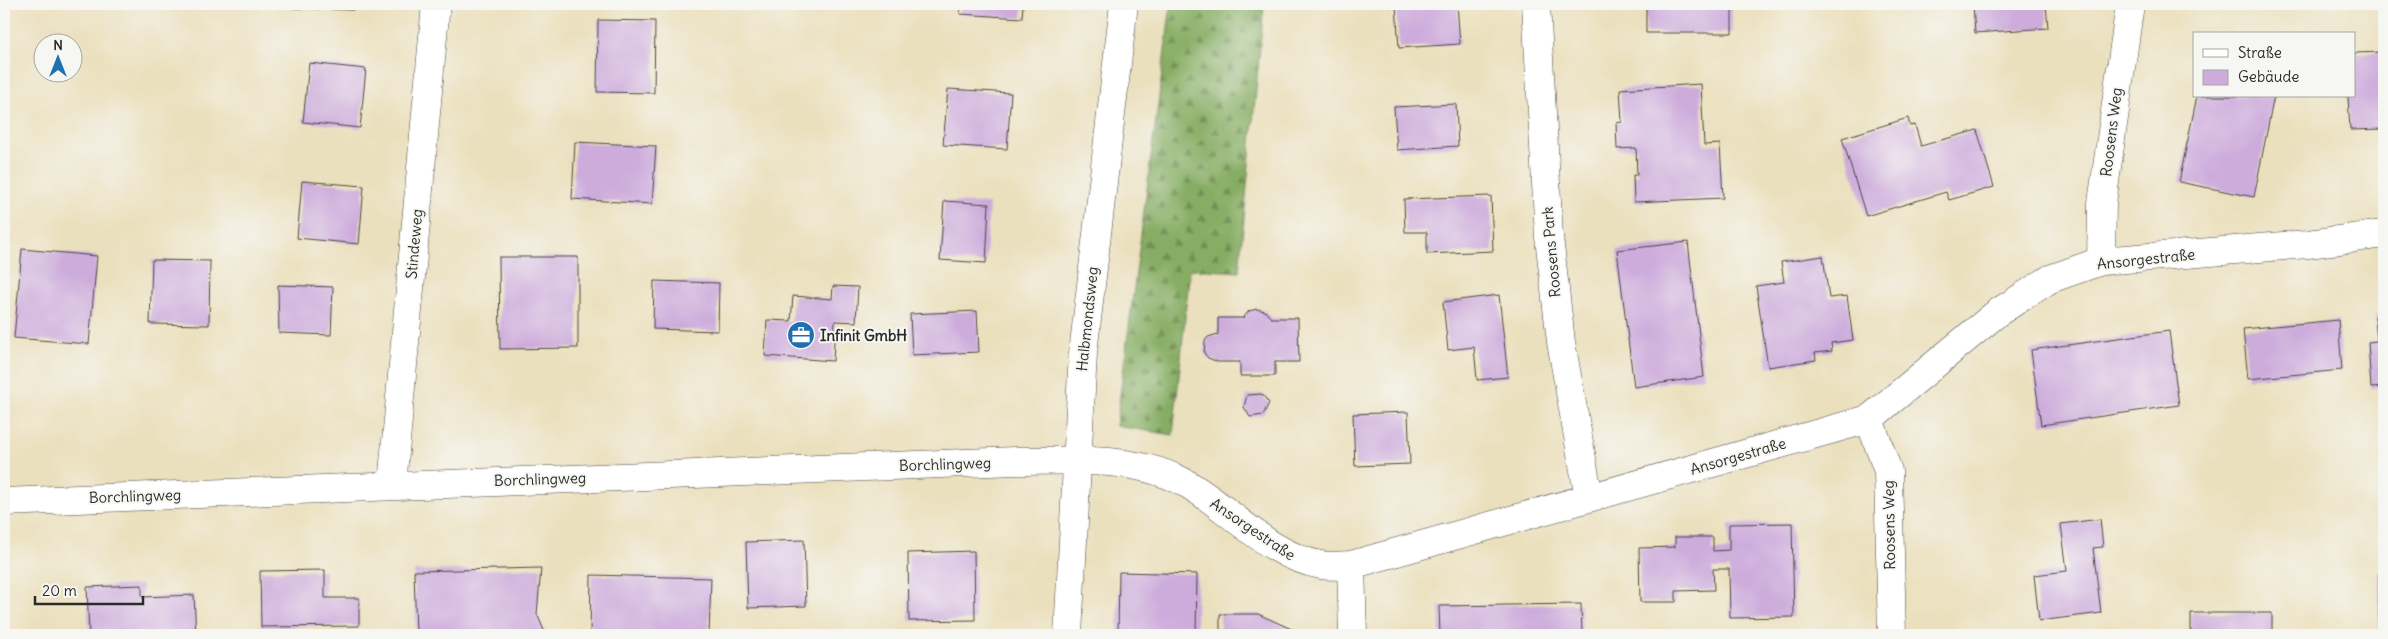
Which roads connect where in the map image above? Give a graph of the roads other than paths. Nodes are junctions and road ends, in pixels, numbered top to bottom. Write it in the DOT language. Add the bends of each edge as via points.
graph roads {
  1 [pos="436,4"];
  2 [pos="1124,4"];
  3 [pos="1536,4"];
  4 [pos="2130,4"];
  5 [pos="2384,234"];
  6 [pos="2100,261"];
  7 [pos="1869,419"];
  8 [pos="1076,461"];
  9 [pos="392,485"];
  10 [pos="1589,498"];
  11 [pos="4,502"];
  12 [pos="1351,565"];
  13 [pos="1068,635"];
  14 [pos="1352,635"];
  15 [pos="1892,635"];
  1 -- 9 [label="street, Stindeweg"];
  2 -- 8 [label="street, Halbmondsweg" via="1083,353"];
  3 -- 10 [label="street, Roosens Park" via="1549,237 1561,342"];
  4 -- 6 [label="street, Roosens Weg" via="2102,203"];
  5 -- 6 [label="street, Ansorgestraße" via="2308,244"];
  6 -- 7 [label="street, Ansorgestraße" via="2050,279 1997,313"];
  7 -- 10 [label="street, Ansorgestraße"];
  7 -- 15 [label="street, Roosens Weg" via="1888,471"];
  8 -- 9 [label="street, Borchlingweg"];
  8 -- 12 [label="street, Ansorgestraße" via="1154,470 1189,484 1298,560 1323,566"];
  8 -- 13 [label="street, Halbmondsweg"];
  9 -- 11 [label="street, Borchlingweg"];
  10 -- 12 [label="street, Ansorgestraße"];
  12 -- 14 [label="street"];
}
